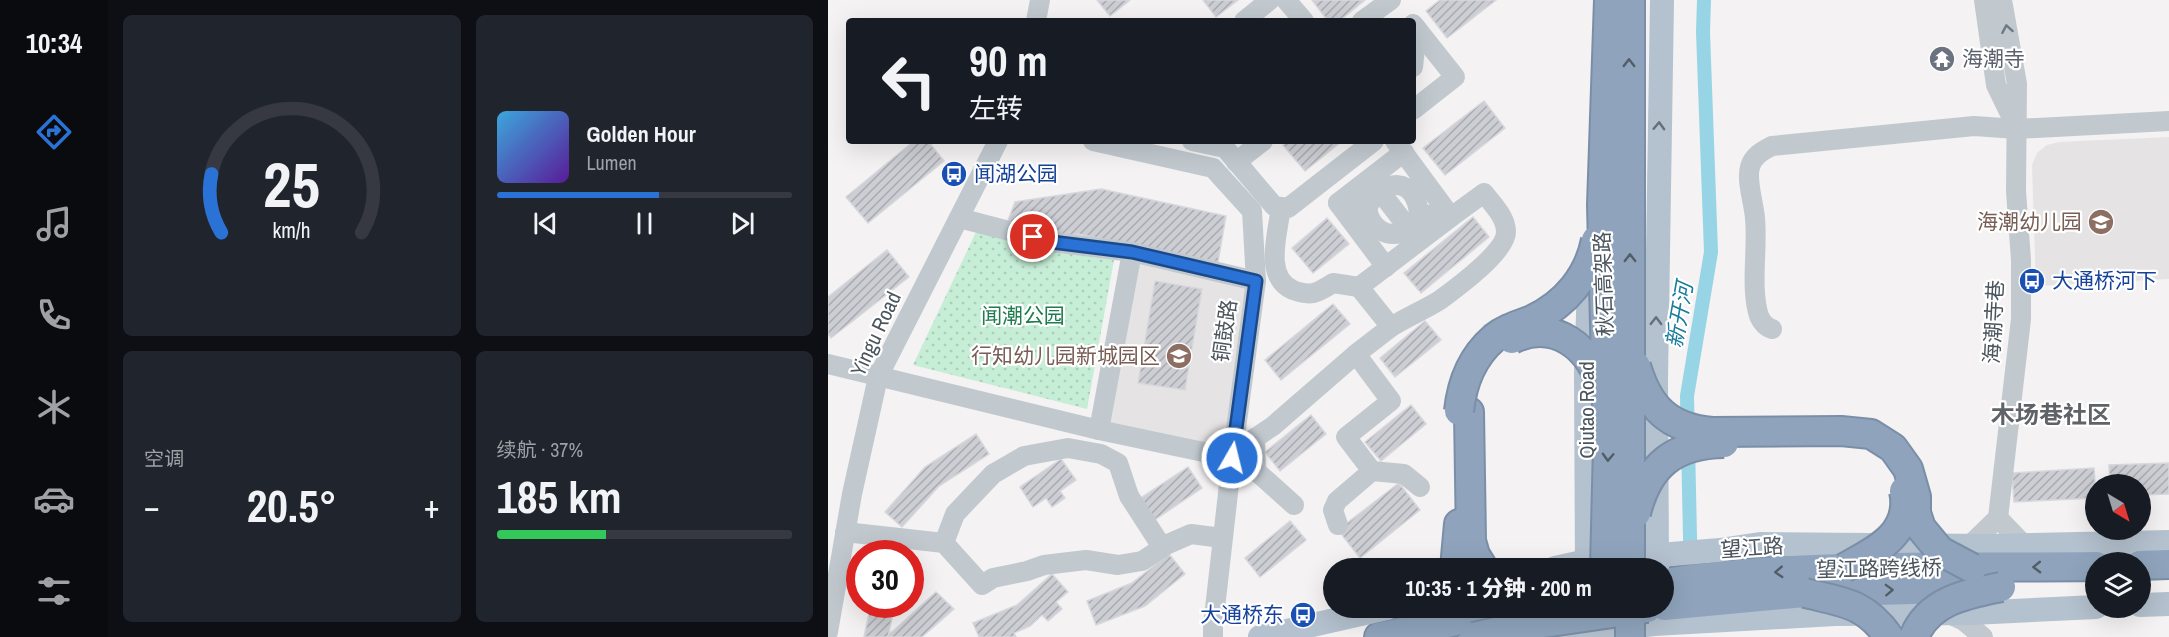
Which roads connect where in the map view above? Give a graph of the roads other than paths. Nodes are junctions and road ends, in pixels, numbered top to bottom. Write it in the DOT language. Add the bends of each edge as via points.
graph roads {
  1 [pos="1040,0"];
  2 [pos="1270,0"];
  3 [pos="1287,0"];
  4 [pos="1393,0"];
  5 [pos="1597,0"];
  6 [pos="1609,0"];
  7 [pos="1630,0"];
  8 [pos="1662,0"];
  9 [pos="1984,0"];
  10 [pos="2002,0"];
  11 [pos="1037,18"];
  12 [pos="1248,18"];
  13 [pos="1302,18"];
  14 [pos="1366,18"];
  15 [pos="1408,18"];
  16 [pos="1416,28"];
  17 [pos="1416,108"];
  18 [pos="2169,120"];
  19 [pos="2017,129"];
  20 [pos="996,144"];
  21 [pos="1120,144"];
  22 [pos="1206,144"];
  23 [pos="1259,144"];
  24 [pos="1370,144"];
  25 [pos="1147,147"];
  26 [pos="1400,147"];
  27 [pos="1236,162"];
  28 [pos="1338,203"];
  29 [pos="1602,205"];
  30 [pos="1281,207"];
  31 [pos="1367,208"];
  32 [pos="1452,217"];
  33 [pos="959,218"];
  34 [pos="1414,221"];
  35 [pos="1132,252"];
  36 [pos="1386,267"];
  37 [pos="1256,281"];
  38 [pos="1359,287"];
  39 [pos="1391,327"];
  40 [pos="1772,329"];
  41 [pos="1630,339"];
  42 [pos="1356,354"];
  43 [pos="828,364"];
  44 [pos="878,377"];
  45 [pos="1608,417"];
  46 [pos="1105,432"];
  47 [pos="1255,438"];
  48 [pos="1233,450"];
  49 [pos="1107,458"];
  50 [pos="1372,471"];
  51 [pos="1420,487"];
  52 [pos="1294,505"];
  53 [pos="1998,518"];
  54 [pos="1338,525"];
  55 [pos="845,532"];
  56 [pos="1630,536"];
  57 [pos="1222,538"];
  58 [pos="2169,542"];
  59 [pos="944,543"];
  60 [pos="2024,545"];
  61 [pos="1162,547"];
  62 [pos="1971,557"];
  63 [pos="1457,558"];
  64 [pos="1477,558"];
  65 [pos="1593,558"];
  66 [pos="1594,558"];
  67 [pos="1630,558"];
  68 [pos="1661,558"];
  69 [pos="1668,558"];
  70 [pos="2169,564"];
  71 [pos="2085,565"];
  72 [pos="2151,565"];
  73 [pos="1844,568"];
  74 [pos="1674,582"];
  75 [pos="2169,583"];
  76 [pos="2151,584"];
  77 [pos="2085,587"];
  78 [pos="1805,593"];
  79 [pos="2008,599"];
  80 [pos="2169,604"];
  81 [pos="2151,605"];
  82 [pos="2085,606"];
  83 [pos="1947,613"];
  84 [pos="1674,614"];
  85 [pos="1421,618"];
  86 [pos="1586,618"];
  87 [pos="1598,618"];
  88 [pos="1630,618"];
  89 [pos="1638,618"];
  90 [pos="1654,618"];
  91 [pos="1672,618"];
  92 [pos="1515,624"];
  93 [pos="1386,626"];
  94 [pos="828,632"];
  95 [pos="1586,636"];
  96 [pos="1214,637"];
  97 [pos="1260,637"];
  98 [pos="1474,637"];
  99 [pos="1630,637"];
  100 [pos="1889,637"];
  101 [pos="1914,637"];
  102 [pos="1983,637"];
  103 [pos="1988,637"];
  1 -- 11 [label="street"];
  2 -- 12 [label="street"];
  3 -- 13 [label="street"];
  4 -- 14 [label="street"];
  4 -- 15 [label="street"];
  5 -- 65 [label="main road, Qiutao Road" via="1599,37 1586,372"];
  6 -- 29 [label="highway, 秋石高架路, bridge"];
  41 -- 7 [label="highway, 秋石高架路, one-way, bridge"];
  68 -- 8 [label="main road, one-way" via="1655,387"];
  9 -- 19 [label="street, 海潮寺巷" via="1996,85"];
  19 -- 10 [label="street, 海潮寺巷, one-way" via="2017,84"];
  16 -- 17 [label="street" via="1455,77"];
  18 -- 19 [label="street"];
  19 -- 40 [label="street" via="1974,126 1772,146 1759,153 1749,171 1755,219 1756,296 1760,317"];
  19 -- 53 [label="street, 海潮寺巷" via="2021,319"];
  20 -- 33 [label="street, Yingu Road"];
  21 -- 25 [label="street, 铜鼓路"];
  22 -- 27 [label="street" via="1225,148"];
  23 -- 27 [label="street"];
  24 -- 30 [label="street" via="1288,208"];
  25 -- 37 [label="street, 铜鼓路" via="1214,168 1252,211"];
  26 -- 28 [label="street"];
  26 -- 32 [label="street"];
  27 -- 30 [label="street" via="1274,206"];
  28 -- 31 [label="street"];
  28 -- 36 [label="street"];
  29 -- 45 [label="highway, 秋石高架路, bridge"];
  29 -- 63 [label="highway, bridge" via="1593,254 1575,287 1547,312 1496,336 1480,352 1461,388"];
  30 -- 38 [label="street" via="1274,265 1277,278 1306,295 1333,283"];
  31 -- 34 [label="street" via="1380,231 1392,235"];
  31 -- 34 [label="street" via="1379,190"];
  32 -- 34 [label="street"];
  32 -- 36 [label="street"];
  32 -- 39 [label="street" via="1484,193 1505,221 1506,235 1498,250 1464,282"];
  33 -- 35 [label="street" via="1052,242"];
  33 -- 44 [label="street, Yingu Road"];
  35 -- 37 [label="street"];
  35 -- 46 [label="street"];
  36 -- 38 [label="street"];
  37 -- 48 [label="street, 铜鼓路"];
  38 -- 39 [label="street"];
  39 -- 42 [label="street"];
  41 -- 56 [label="highway, 秋石高架路, bridge"];
  41 -- 62 [label="highway, bridge" via="1649,399 1661,414 1677,424 1712,432 1871,434 1893,447 1908,469 1921,528 1940,551"];
  42 -- 47 [label="street"];
  42 -- 50 [label="street" via="1391,401 1346,436"];
  43 -- 44 [label="street"];
  44 -- 46 [label="street"];
  44 -- 55 [label="street, Yingu Road"];
  45 -- 64 [label="highway, bridge" via="1598,375 1588,357 1562,336 1543,332 1516,337 1485,360 1472,389 1469,412 1470,525"];
  45 -- 66 [label="highway, 秋石高架路, one-way, bridge"];
  46 -- 48 [label="street"];
  46 -- 49 [label="street"];
  47 -- 48 [label="street"];
  47 -- 52 [label="street" via="1257,471"];
  48 -- 57 [label="street, 铜鼓路"];
  49 -- 59 [label="street" via="1068,448 1024,456 993,474 955,514"];
  49 -- 61 [label="street" via="1118,463 1129,496"];
  50 -- 51 [label="street" via="1404,474"];
  50 -- 54 [label="street" via="1337,501 1333,510"];
  53 -- 60 [label="street"];
  53 -- 62 [label="street"];
  55 -- 59 [label="street"];
  55 -- 94 [label="street, Yingu Road"];
  56 -- 67 [label="highway, 秋石高架路, bridge"];
  56 -- 73 [label="highway, bridge" via="1640,496 1651,476 1662,462 1680,451 1717,443 1858,443 1882,452 1894,466 1902,479 1905,514 1897,531 1878,549"];
  57 -- 61 [label="street" via="1191,534"];
  57 -- 96 [label="street, 铜鼓路"];
  58 -- 60 [label="main road, 望江路"];
  59 -- 61 [label="street" via="982,585 993,578 1044,565 1086,560 1118,564 1142,561"];
  60 -- 62 [label="main road, 望江路"];
  62 -- 69 [label="main road, 望江路" via="1760,544"];
  71 -- 62 [label="highway, 望江路跨线桥, one-way"];
  62 -- 73 [label="highway, 望江路跨线桥, bridge"];
  70 -- 72 [label="highway"];
  73 -- 74 [label="highway, 望江路跨线桥, one-way" via="1711,576"];
  75 -- 76 [label="highway"];
  77 -- 79 [label="highway, 望江路跨线桥"];
  78 -- 79 [label="highway, 望江路跨线桥, one-way, bridge"];
  78 -- 84 [label="highway, 望江路跨线桥"];
  78 -- 100 [label="highway, bridge" via="1856,606 1879,622"];
  79 -- 82 [label="main road"];
  79 -- 83 [label="main road"];
  79 -- 101 [label="highway, bridge" via="1950,600 1938,606"];
  79 -- 103 [label="street"];
  80 -- 81 [label="main road"];
  83 -- 91 [label="main road" via="1716,621"];
  83 -- 102 [label="street"];
  85 -- 93 [label="highway" via="1414,624"];
  86 -- 95 [label="main road"];
  87 -- 95 [label="highway"];
  88 -- 99 [label="highway, bridge"];
  89 -- 92 [label="highway, 望江路跨线桥, bridge"];
  90 -- 95 [label="main road"];
  92 -- 93 [label="highway, 望江路跨线桥"];
  92 -- 98 [label="highway, 望江路跨线桥, bridge"];
  93 -- 97 [label="main road"];
}
